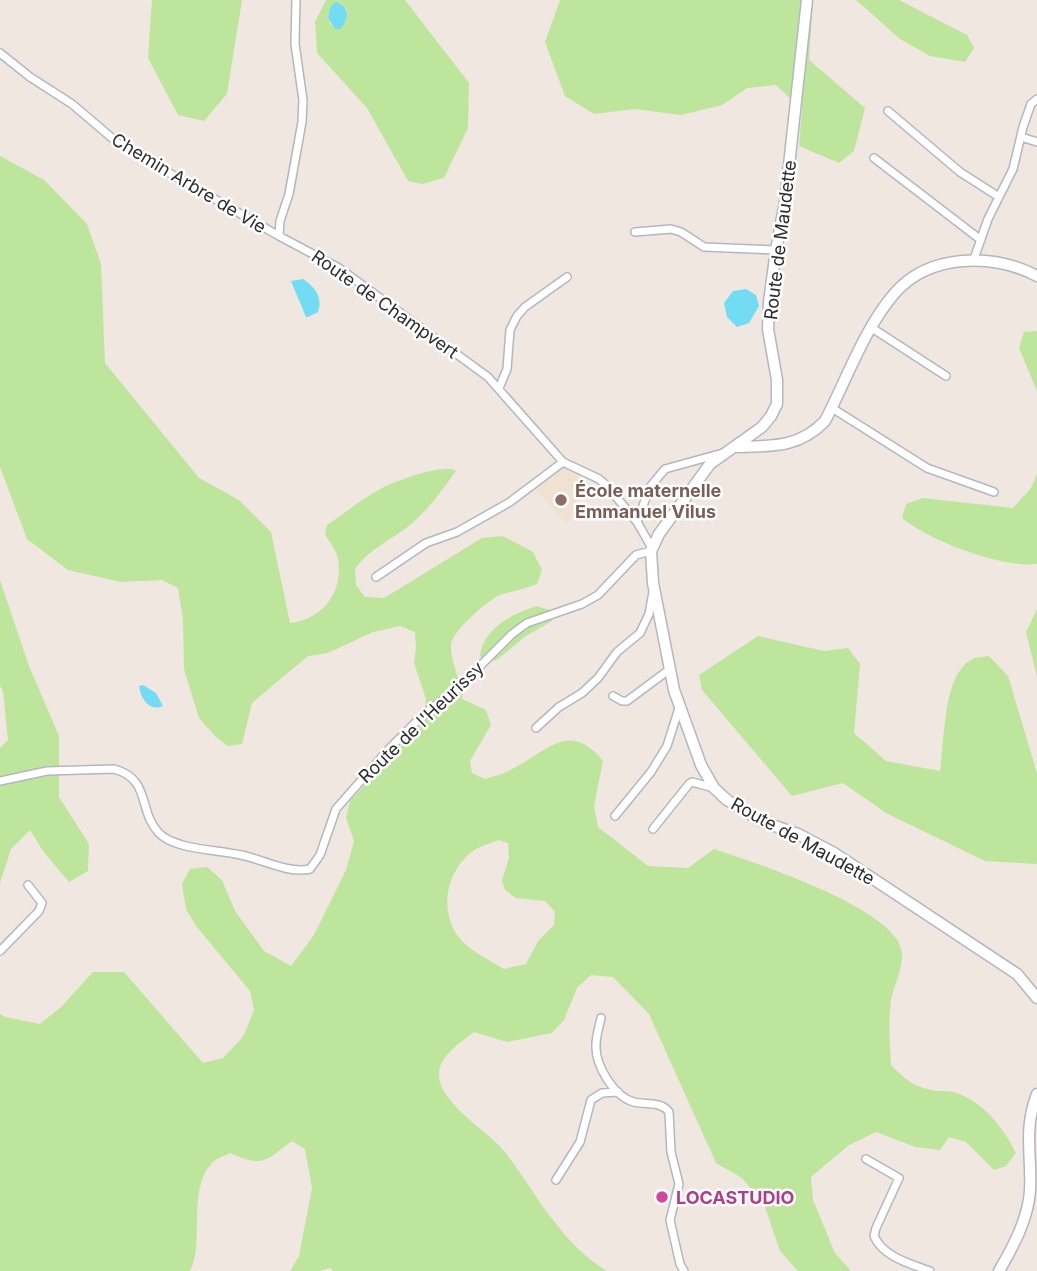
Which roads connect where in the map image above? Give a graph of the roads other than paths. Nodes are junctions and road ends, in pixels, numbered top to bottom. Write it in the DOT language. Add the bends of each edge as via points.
graph roads {
  1 [pos="296,0"];
  2 [pos="807,0"];
  3 [pos="0,53"];
  4 [pos="1037,99"];
  5 [pos="888,111"];
  6 [pos="1021,137"];
  7 [pos="1037,142"];
  8 [pos="874,158"];
  9 [pos="999,197"];
  10 [pos="635,232"];
  11 [pos="279,236"];
  12 [pos="981,240"];
  13 [pos="776,250"];
  14 [pos="974,259"];
  15 [pos="1037,276"];
  16 [pos="567,277"];
  17 [pos="872,328"];
  18 [pos="946,376"];
  19 [pos="499,387"];
  20 [pos="832,408"];
  21 [pos="737,447"];
  22 [pos="724,453"];
  23 [pos="563,462"];
  24 [pos="995,492"];
  25 [pos="637,522"];
  26 [pos="652,550"];
  27 [pos="376,577"];
  28 [pos="654,587"];
  29 [pos="670,668"];
  30 [pos="613,696"];
  31 [pos="679,708"];
  32 [pos="536,728"];
  33 [pos="0,781"];
  34 [pos="714,788"];
  35 [pos="615,816"];
  36 [pos="653,829"];
  37 [pos="28,885"];
  38 [pos="0,951"];
  39 [pos="1037,998"];
  40 [pos="601,1018"];
  41 [pos="618,1093"];
  42 [pos="1037,1094"];
  43 [pos="866,1159"];
  44 [pos="556,1180"];
  45 [pos="684,1271"];
  46 [pos="930,1271"];
  47 [pos="999,1271"];
  1 -- 11 [label="street" via="302,122"];
  2 -- 13 [label="street, Route de Maudette"];
  3 -- 11 [label="street, Chemin Arbre de Vie" via="119,144"];
  4 -- 6 [label="street" via="1031,104"];
  5 -- 9 [label="street" via="960,172"];
  6 -- 7 [label="street"];
  6 -- 9 [label="street" via="1013,169"];
  8 -- 12 [label="street"];
  9 -- 12 [label="street"];
  10 -- 13 [label="street" via="671,229 704,247"];
  11 -- 19 [label="street, Route de Champvert" via="355,279"];
  12 -- 14 [label="street"];
  13 -- 21 [label="street, Route de Maudette" via="768,329 777,404 766,423"];
  14 -- 15 [label="street"];
  14 -- 17 [label="street" via="943,264 911,279 895,293"];
  16 -- 19 [label="street" via="517,316"];
  17 -- 18 [label="street"];
  17 -- 20 [label="street"];
  19 -- 23 [label="street, Route de Champvert"];
  20 -- 21 [label="street" via="807,437 776,445"];
  20 -- 24 [label="street" via="927,468"];
  21 -- 22 [label="street, Route de Maudette"];
  22 -- 25 [label="street" via="665,469 650,487"];
  22 -- 26 [label="street, Route de Maudette" via="710,464"];
  23 -- 25 [label="street, Route de Champvert" via="599,479"];
  23 -- 27 [label="street" via="510,502 457,532 426,542"];
  25 -- 26 [label="street, Route de Champvert"];
  26 -- 28 [label="street, Route de Maudette"];
  26 -- 33 [label="street, Route de l'Heurissy" via="636,555 598,595 527,623 425,713 336,809 320,855 310,869 295,870 170,841 152,825 142,791 123,771 47,771"];
  28 -- 29 [label="street, Route de Maudette"];
  28 -- 32 [label="street" via="640,633 582,693"];
  29 -- 30 [label="street" via="627,701"];
  29 -- 31 [label="street, Route de Maudette"];
  31 -- 34 [label="street, Route de Maudette"];
  31 -- 35 [label="street" via="667,746"];
  34 -- 36 [label="street" via="688,784"];
  34 -- 39 [label="street, Route de Maudette" via="763,822 834,853 1017,974"];
  37 -- 38 [label="street" via="42,903 39,911"];
  40 -- 41 [label="street" via="597,1055"];
  41 -- 44 [label="street" via="602,1093 591,1100 580,1142"];
  41 -- 45 [label="street" via="634,1102 663,1105 669,1112 671,1152 679,1184 670,1220"];
  42 -- 47 [label="street" via="1028,1126 1028,1208"];
  43 -- 46 [label="street" via="899,1178 876,1228 876,1242 902,1261"];
}
